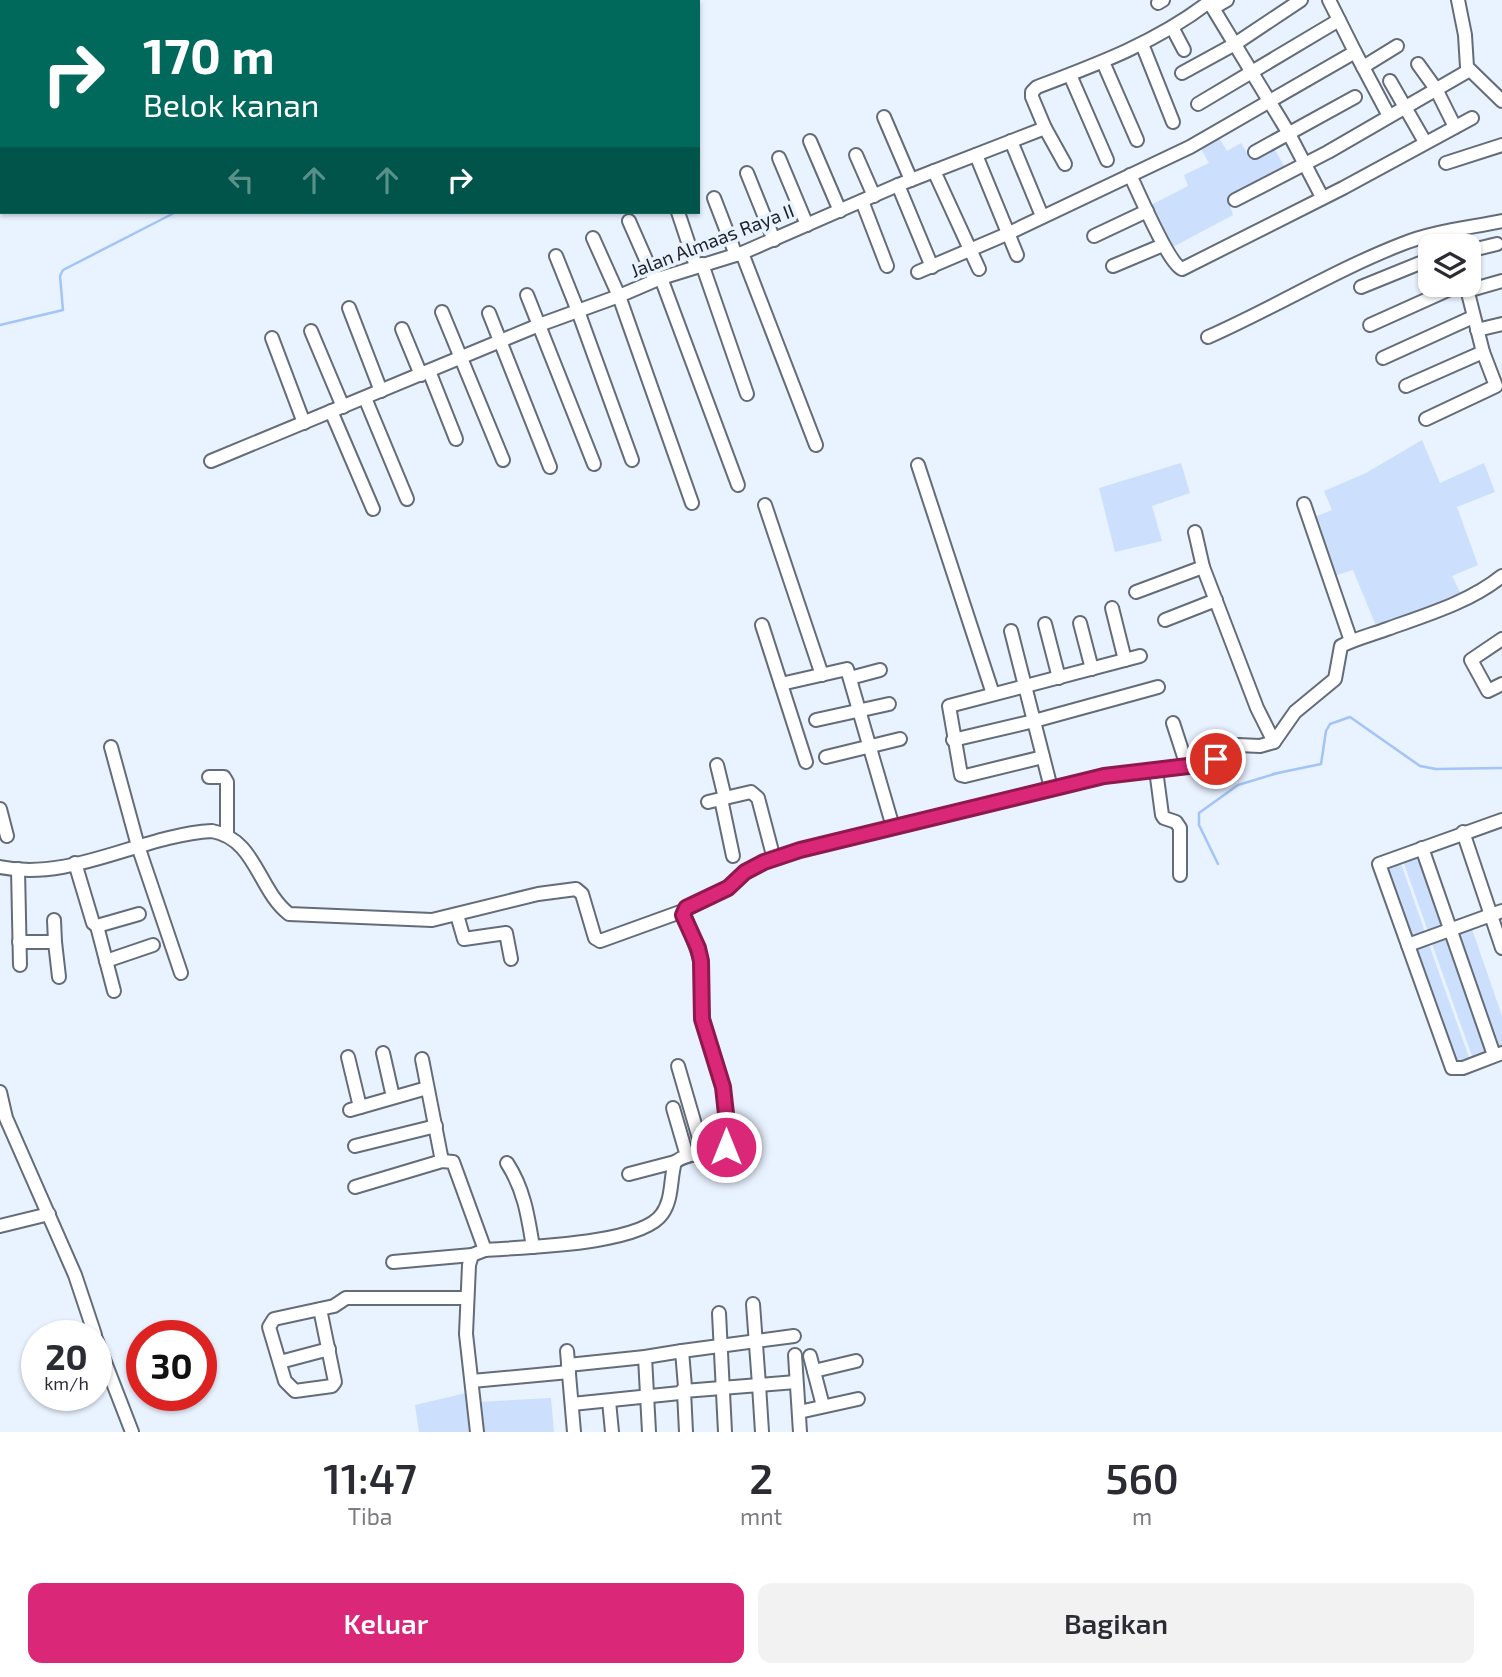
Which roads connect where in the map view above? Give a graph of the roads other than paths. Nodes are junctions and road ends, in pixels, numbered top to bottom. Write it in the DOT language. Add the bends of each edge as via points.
graph roads {
  1 [pos="1227,0"];
  2 [pos="1301,0"];
  3 [pos="1329,0"];
  4 [pos="1458,0"];
  5 [pos="1210,4"];
  6 [pos="1339,20"];
  7 [pos="1173,29"];
  8 [pos="1142,44"];
  9 [pos="1236,44"];
  10 [pos="1397,46"];
  11 [pos="1184,50"];
  12 [pos="1356,52"];
  13 [pos="1103,62"];
  14 [pos="1418,64"];
  15 [pos="1363,67"];
  16 [pos="1468,71"];
  17 [pos="1252,72"];
  18 [pos="1182,74"];
  19 [pos="1070,75"];
  20 [pos="1390,81"];
  21 [pos="1436,89"];
  22 [pos="1354,97"];
  23 [pos="1502,101"];
  24 [pos="1270,102"];
  25 [pos="1198,104"];
  26 [pos="1405,107"];
  27 [pos="1389,116"];
  28 [pos="884,117"];
  29 [pos="1472,118"];
  30 [pos="1173,122"];
  31 [pos="1455,127"];
  32 [pos="1045,128"];
  33 [pos="1288,132"];
  34 [pos="1137,140"];
  35 [pos="810,141"];
  36 [pos="1011,141"];
  37 [pos="1425,142"];
  38 [pos="1502,145"];
  39 [pos="1255,152"];
  40 [pos="856,155"];
  41 [pos="976,155"];
  42 [pos="779,158"];
  43 [pos="1107,160"];
  44 [pos="1447,163"];
  45 [pos="1065,164"];
  46 [pos="1306,164"];
  47 [pos="934,171"];
  48 [pos="747,173"];
  49 [pos="1130,175"];
  50 [pos="911,180"];
  51 [pos="898,185"];
  52 [pos="1322,197"];
  53 [pos="714,198"];
  54 [pos="868,198"];
  55 [pos="1236,200"];
  56 [pos="840,211"];
  57 [pos="1147,211"];
  58 [pos="679,214"];
  59 [pos="1042,216"];
  60 [pos="629,221"];
  61 [pos="1502,221"];
  62 [pos="807,225"];
  63 [pos="1007,234"];
  64 [pos="1094,236"];
  65 [pos="593,238"];
  66 [pos="774,240"];
  67 [pos="1497,244"];
  68 [pos="1163,245"];
  69 [pos="1481,248"];
  70 [pos="971,249"];
  71 [pos="739,254"];
  72 [pos="1017,255"];
  73 [pos="556,256"];
  74 [pos="1418,264"];
  75 [pos="699,265"];
  76 [pos="887,266"];
  77 [pos="1113,266"];
  78 [pos="932,267"];
  79 [pos="979,269"];
  80 [pos="918,272"];
  81 [pos="658,279"];
  82 [pos="1502,281"];
  83 [pos="1481,284"];
  84 [pos="1361,287"];
  85 [pos="527,295"];
  86 [pos="619,296"];
  87 [pos="1439,297"];
  88 [pos="1467,297"];
  89 [pos="349,308"];
  90 [pos="578,310"];
  91 [pos="442,312"];
  92 [pos="489,313"];
  93 [pos="1473,317"];
  94 [pos="1370,324"];
  95 [pos="1502,324"];
  96 [pos="539,325"];
  97 [pos="402,329"];
  98 [pos="1477,330"];
  99 [pos="311,331"];
  100 [pos="1208,337"];
  101 [pos="272,338"];
  102 [pos="501,342"];
  103 [pos="1483,352"];
  104 [pos="462,358"];
  105 [pos="1382,358"];
  106 [pos="1497,371"];
  107 [pos="425,373"];
  108 [pos="1406,386"];
  109 [pos="382,391"];
  110 [pos="747,394"];
  111 [pos="365,398"];
  112 [pos="337,409"];
  113 [pos="1426,419"];
  114 [pos="304,423"];
  115 [pos="456,439"];
  116 [pos="816,444"];
  117 [pos="503,460"];
  118 [pos="632,460"];
  119 [pos="211,461"];
  120 [pos="594,464"];
  121 [pos="918,466"];
  122 [pos="550,467"];
  123 [pos="738,485"];
  124 [pos="407,499"];
  125 [pos="692,503"];
  126 [pos="1304,504"];
  127 [pos="765,505"];
  128 [pos="373,509"];
  129 [pos="1195,532"];
  130 [pos="1203,567"];
  131 [pos="1501,579"];
  132 [pos="1136,592"];
  133 [pos="1216,600"];
  134 [pos="1112,608"];
  135 [pos="1165,620"];
  136 [pos="1080,622"];
  137 [pos="1045,624"];
  138 [pos="762,625"];
  139 [pos="1011,631"];
  140 [pos="1502,639"];
  141 [pos="1351,641"];
  142 [pos="1140,656"];
  143 [pos="1125,660"];
  144 [pos="1092,668"];
  145 [pos="880,670"];
  146 [pos="822,675"];
  147 [pos="850,678"];
  148 [pos="1059,678"];
  149 [pos="781,684"];
  150 [pos="1502,684"];
  151 [pos="1025,687"];
  152 [pos="1158,687"];
  153 [pos="993,694"];
  154 [pos="889,704"];
  155 [pos="860,710"];
  156 [pos="816,720"];
  157 [pos="1034,721"];
  158 [pos="1173,723"];
  159 [pos="900,739"];
  160 [pos="953,740"];
  161 [pos="1274,742"];
  162 [pos="111,747"];
  163 [pos="870,748"];
  164 [pos="826,757"];
  165 [pos="1043,757"];
  166 [pos="806,762"];
  167 [pos="717,765"];
  168 [pos="1186,766"];
  169 [pos="1156,770"];
  170 [pos="209,777"];
  171 [pos="1051,788"];
  172 [pos="723,798"];
  173 [pos="708,802"];
  174 [pos="0,808"];
  175 [pos="1502,820"];
  176 [pos="893,827"];
  177 [pos="1463,832"];
  178 [pos="227,835"];
  179 [pos="8,836"];
  180 [pos="138,846"];
  181 [pos="1422,848"];
  182 [pos="733,856"];
  183 [pos="774,859"];
  184 [pos="75,863"];
  185 [pos="0,867"];
  186 [pos="18,869"];
  187 [pos="1180,875"];
  188 [pos="683,911"];
  189 [pos="1496,913"];
  190 [pos="139,914"];
  191 [pos="457,915"];
  192 [pos="54,920"];
  193 [pos="97,926"];
  194 [pos="1450,930"];
  195 [pos="19,942"];
  196 [pos="55,942"];
  197 [pos="153,945"];
  198 [pos="1408,946"];
  199 [pos="1502,948"];
  200 [pos="512,959"];
  201 [pos="106,961"];
  202 [pos="20,965"];
  203 [pos="181,973"];
  204 [pos="59,977"];
  205 [pos="114,991"];
  206 [pos="383,1053"];
  207 [pos="1498,1054"];
  208 [pos="348,1057"];
  209 [pos="422,1059"];
  210 [pos="677,1066"];
  211 [pos="427,1088"];
  212 [pos="0,1092"];
  213 [pos="393,1097"];
  214 [pos="673,1108"];
  215 [pos="3,1120"];
  216 [pos="436,1126"];
  217 [pos="355,1146"];
  218 [pos="703,1152"];
  219 [pos="681,1159"];
  220 [pos="442,1161"];
  221 [pos="507,1163"];
  222 [pos="629,1174"];
  223 [pos="355,1187"];
  224 [pos="49,1214"];
  225 [pos="0,1226"];
  226 [pos="533,1247"];
  227 [pos="485,1250"];
  228 [pos="472,1255"];
  229 [pos="393,1262"];
  230 [pos="467,1298"];
  231 [pos="753,1304"];
  232 [pos="320,1309"];
  233 [pos="719,1313"];
  234 [pos="90,1320"];
  235 [pos="794,1336"];
  236 [pos="755,1342"];
  237 [pos="720,1346"];
  238 [pos="329,1349"];
  239 [pos="567,1351"];
  240 [pos="682,1351"];
  241 [pos="795,1355"];
  242 [pos="810,1356"];
  243 [pos="645,1357"];
  244 [pos="856,1361"];
  245 [pos="280,1362"];
  246 [pos="569,1368"];
  247 [pos="814,1371"];
  248 [pos="112,1379"];
  249 [pos="471,1381"];
  250 [pos="796,1382"];
  251 [pos="759,1385"];
  252 [pos="722,1387"];
  253 [pos="684,1391"];
  254 [pos="647,1397"];
  255 [pos="858,1399"];
  256 [pos="609,1401"];
  257 [pos="572,1404"];
  258 [pos="823,1406"];
  259 [pos="799,1412"];
  260 [pos="132,1432"];
  261 [pos="477,1432"];
  262 [pos="574,1432"];
  263 [pos="612,1432"];
  264 [pos="649,1432"];
  265 [pos="686,1432"];
  266 [pos="725,1432"];
  267 [pos="762,1432"];
  268 [pos="800,1432"];
  1 -- 5 [label="street"];
  2 -- 9 [label="street"];
  3 -- 6 [label="street"];
  4 -- 16 [label="street"];
  5 -- 7 [label="street"];
  5 -- 9 [label="street"];
  6 -- 12 [label="street"];
  6 -- 17 [label="street"];
  7 -- 8 [label="street"];
  7 -- 11 [label="street"];
  8 -- 13 [label="street"];
  8 -- 30 [label="street"];
  9 -- 17 [label="street"];
  9 -- 18 [label="street"];
  10 -- 15 [label="street"];
  12 -- 15 [label="street"];
  12 -- 24 [label="street"];
  13 -- 19 [label="street"];
  13 -- 34 [label="street"];
  14 -- 21 [label="street"];
  15 -- 27 [label="street"];
  16 -- 21 [label="street"];
  16 -- 23 [label="street"];
  17 -- 24 [label="street"];
  17 -- 25 [label="street"];
  19 -- 32 [label="street" via="1032,92"];
  19 -- 43 [label="street"];
  20 -- 26 [label="street"];
  21 -- 26 [label="street"];
  21 -- 31 [label="street"];
  22 -- 33 [label="street"];
  24 -- 33 [label="street"];
  24 -- 49 [label="street"];
  26 -- 27 [label="street"];
  26 -- 37 [label="street"];
  27 -- 46 [label="street"];
  28 -- 50 [label="street"];
  29 -- 31 [label="street"];
  31 -- 37 [label="street"];
  32 -- 36 [label="street, Jalan Almaas Raya II"];
  32 -- 45 [label="street"];
  33 -- 39 [label="street"];
  33 -- 46 [label="street"];
  35 -- 56 [label="street"];
  36 -- 41 [label="street, Jalan Almaas Raya II"];
  36 -- 59 [label="street"];
  37 -- 52 [label="street"];
  38 -- 44 [label="street"];
  40 -- 54 [label="street"];
  41 -- 47 [label="street, Jalan Almaas Raya II"];
  41 -- 63 [label="street"];
  42 -- 62 [label="street"];
  46 -- 52 [label="street"];
  46 -- 55 [label="street"];
  47 -- 50 [label="street, Jalan Almaas Raya II"];
  47 -- 70 [label="street"];
  48 -- 66 [label="street"];
  49 -- 57 [label="street"];
  49 -- 59 [label="street"];
  50 -- 51 [label="street, Jalan Almaas Raya II"];
  51 -- 54 [label="street, Jalan Almaas Raya II"];
  51 -- 78 [label="street"];
  52 -- 68 [label="street" via="1182,269"];
  53 -- 71 [label="street"];
  54 -- 56 [label="street, Jalan Almaas Raya II"];
  54 -- 76 [label="street"];
  56 -- 62 [label="street, Jalan Almaas Raya II"];
  57 -- 64 [label="street"];
  57 -- 68 [label="street"];
  58 -- 75 [label="street"];
  59 -- 63 [label="street"];
  60 -- 81 [label="street"];
  61 -- 100 [label="street" via="1403,244"];
  62 -- 66 [label="street, Jalan Almaas Raya II"];
  63 -- 70 [label="street"];
  63 -- 72 [label="street"];
  65 -- 86 [label="street"];
  66 -- 71 [label="street, Jalan Almaas Raya II"];
  67 -- 69 [label="street"];
  68 -- 77 [label="street"];
  70 -- 78 [label="street"];
  70 -- 79 [label="street"];
  71 -- 75 [label="street, Jalan Almaas Raya II"];
  71 -- 116 [label="street"];
  73 -- 90 [label="street"];
  74 -- 84 [label="street"];
  75 -- 81 [label="street, Jalan Almaas Raya II"];
  75 -- 110 [label="street"];
  78 -- 80 [label="street"];
  81 -- 86 [label="street, Jalan Almaas Raya II"];
  81 -- 123 [label="street"];
  82 -- 83 [label="street"];
  85 -- 96 [label="street"];
  86 -- 90 [label="street, Jalan Almaas Raya II"];
  86 -- 125 [label="street"];
  87 -- 94 [label="street"];
  88 -- 93 [label="street"];
  89 -- 109 [label="street"];
  90 -- 96 [label="street, Jalan Almaas Raya II"];
  90 -- 118 [label="street"];
  91 -- 104 [label="street"];
  92 -- 102 [label="street"];
  93 -- 98 [label="street"];
  93 -- 105 [label="street"];
  95 -- 98 [label="street"];
  96 -- 102 [label="street, Jalan Almaas Raya II"];
  96 -- 120 [label="street"];
  97 -- 107 [label="street"];
  98 -- 103 [label="street"];
  99 -- 112 [label="street"];
  101 -- 114 [label="street"];
  102 -- 104 [label="street, Jalan Almaas Raya II"];
  102 -- 122 [label="street"];
  103 -- 106 [label="street"];
  103 -- 108 [label="street"];
  104 -- 107 [label="street, Jalan Almaas Raya II"];
  104 -- 117 [label="street"];
  106 -- 113 [label="street" via="1494,388"];
  107 -- 109 [label="street, Jalan Almaas Raya II"];
  107 -- 115 [label="street"];
  109 -- 111 [label="street, Jalan Almaas Raya II"];
  111 -- 112 [label="street, Jalan Almaas Raya II"];
  111 -- 124 [label="street"];
  112 -- 114 [label="street, Jalan Almaas Raya II"];
  112 -- 128 [label="street"];
  114 -- 119 [label="street, Jalan Almaas Raya II"];
  121 -- 153 [label="street"];
  126 -- 141 [label="street"];
  127 -- 146 [label="street"];
  129 -- 130 [label="street"];
  130 -- 132 [label="street"];
  130 -- 133 [label="street"];
  131 -- 141 [label="street" via="1450,606"];
  133 -- 135 [label="street"];
  133 -- 161 [label="street"];
  134 -- 143 [label="street"];
  136 -- 144 [label="street"];
  137 -- 148 [label="street"];
  138 -- 149 [label="street"];
  139 -- 151 [label="street"];
  140 -- 150 [label="street" via="1471,660 1488,691"];
  141 -- 161 [label="street" via="1341,646 1335,680 1295,712"];
  142 -- 143 [label="street"];
  143 -- 144 [label="street"];
  144 -- 148 [label="street"];
  145 -- 147 [label="street"];
  146 -- 147 [label="street" via="847,669"];
  146 -- 149 [label="street"];
  147 -- 155 [label="street"];
  148 -- 151 [label="street"];
  149 -- 166 [label="street"];
  151 -- 153 [label="street"];
  151 -- 157 [label="street"];
  152 -- 157 [label="street"];
  153 -- 160 [label="street" via="948,706"];
  154 -- 155 [label="street"];
  155 -- 156 [label="street"];
  155 -- 163 [label="street"];
  157 -- 160 [label="street"];
  157 -- 165 [label="street"];
  158 -- 168 [label="street"];
  159 -- 163 [label="street"];
  160 -- 165 [label="street" via="958,769 965,776"];
  161 -- 168 [label="street" via="1260,747 1238,745 1205,764"];
  162 -- 180 [label="street"];
  163 -- 164 [label="street"];
  163 -- 176 [label="street"];
  165 -- 171 [label="street"];
  167 -- 172 [label="street"];
  168 -- 169 [label="street"];
  169 -- 171 [label="street"];
  169 -- 187 [label="street" via="1162,815 1180,828"];
  170 -- 178 [label="street" via="224,776 227,782"];
  171 -- 176 [label="street"];
  172 -- 173 [label="street"];
  172 -- 182 [label="street"];
  172 -- 183 [label="street" via="755,794"];
  174 -- 179 [label="street"];
  175 -- 177 [label="street"];
  176 -- 183 [label="street"];
  177 -- 181 [label="street"];
  177 -- 189 [label="street"];
  178 -- 180 [label="street" via="201,831"];
  178 -- 191 [label="street" via="246,851 289,914 417,921"];
  180 -- 184 [label="street"];
  180 -- 203 [label="street"];
  181 -- 194 [label="street"];
  181 -- 198 [label="street" via="1379,864"];
  183 -- 188 [label="street"];
  184 -- 186 [label="street"];
  184 -- 193 [label="street"];
  185 -- 186 [label="street"];
  186 -- 195 [label="street"];
  188 -- 191 [label="street" via="597,941 576,888"];
  188 -- 218 [label="street" via="701,961 704,1028 725,1099 728,1144"];
  189 -- 194 [label="street"];
  189 -- 199 [label="street"];
  190 -- 193 [label="street"];
  191 -- 200 [label="street" via="463,939 506,933"];
  192 -- 196 [label="street"];
  193 -- 201 [label="street"];
  194 -- 198 [label="street"];
  194 -- 207 [label="street"];
  195 -- 196 [label="street"];
  195 -- 202 [label="street"];
  196 -- 204 [label="street"];
  197 -- 201 [label="street"];
  198 -- 207 [label="street" via="1452,1068"];
  201 -- 205 [label="street"];
  206 -- 213 [label="street"];
  208 -- 213 [label="street" via="355,1108"];
  209 -- 211 [label="street"];
  210 -- 218 [label="street"];
  211 -- 213 [label="street"];
  211 -- 216 [label="street"];
  212 -- 215 [label="street"];
  214 -- 219 [label="street"];
  215 -- 224 [label="street"];
  216 -- 217 [label="street"];
  216 -- 220 [label="street"];
  218 -- 219 [label="street"];
  219 -- 222 [label="street"];
  219 -- 226 [label="street" via="665,1209 652,1223 603,1239"];
  220 -- 223 [label="street"];
  220 -- 227 [label="street" via="456,1167"];
  221 -- 226 [label="street" via="523,1192"];
  224 -- 225 [label="street"];
  224 -- 234 [label="street"];
  226 -- 227 [label="street"];
  227 -- 228 [label="street"];
  228 -- 229 [label="street"];
  228 -- 230 [label="street"];
  230 -- 232 [label="street" via="346,1298"];
  230 -- 249 [label="street"];
  231 -- 236 [label="street"];
  232 -- 238 [label="street"];
  232 -- 245 [label="street" via="271,1322"];
  233 -- 237 [label="street"];
  235 -- 236 [label="street"];
  236 -- 237 [label="street"];
  236 -- 251 [label="street"];
  237 -- 240 [label="street"];
  237 -- 252 [label="street"];
  238 -- 245 [label="street"];
  238 -- 245 [label="street" via="335,1378 332,1386 295,1391 285,1381"];
  239 -- 246 [label="street"];
  240 -- 243 [label="street"];
  240 -- 253 [label="street"];
  241 -- 250 [label="street"];
  242 -- 247 [label="street"];
  243 -- 246 [label="street"];
  243 -- 254 [label="street"];
  244 -- 247 [label="street"];
  246 -- 249 [label="street"];
  246 -- 257 [label="street"];
  247 -- 258 [label="street"];
  248 -- 260 [label="street"];
  249 -- 261 [label="street"];
  250 -- 251 [label="street"];
  250 -- 259 [label="street"];
  251 -- 252 [label="street"];
  251 -- 267 [label="street"];
  252 -- 253 [label="street"];
  252 -- 266 [label="street"];
  253 -- 254 [label="street"];
  253 -- 265 [label="street"];
  254 -- 256 [label="street"];
  254 -- 264 [label="street"];
  255 -- 258 [label="street"];
  256 -- 257 [label="street"];
  256 -- 263 [label="street"];
  257 -- 262 [label="street"];
  258 -- 259 [label="street"];
  259 -- 268 [label="street"];
}
